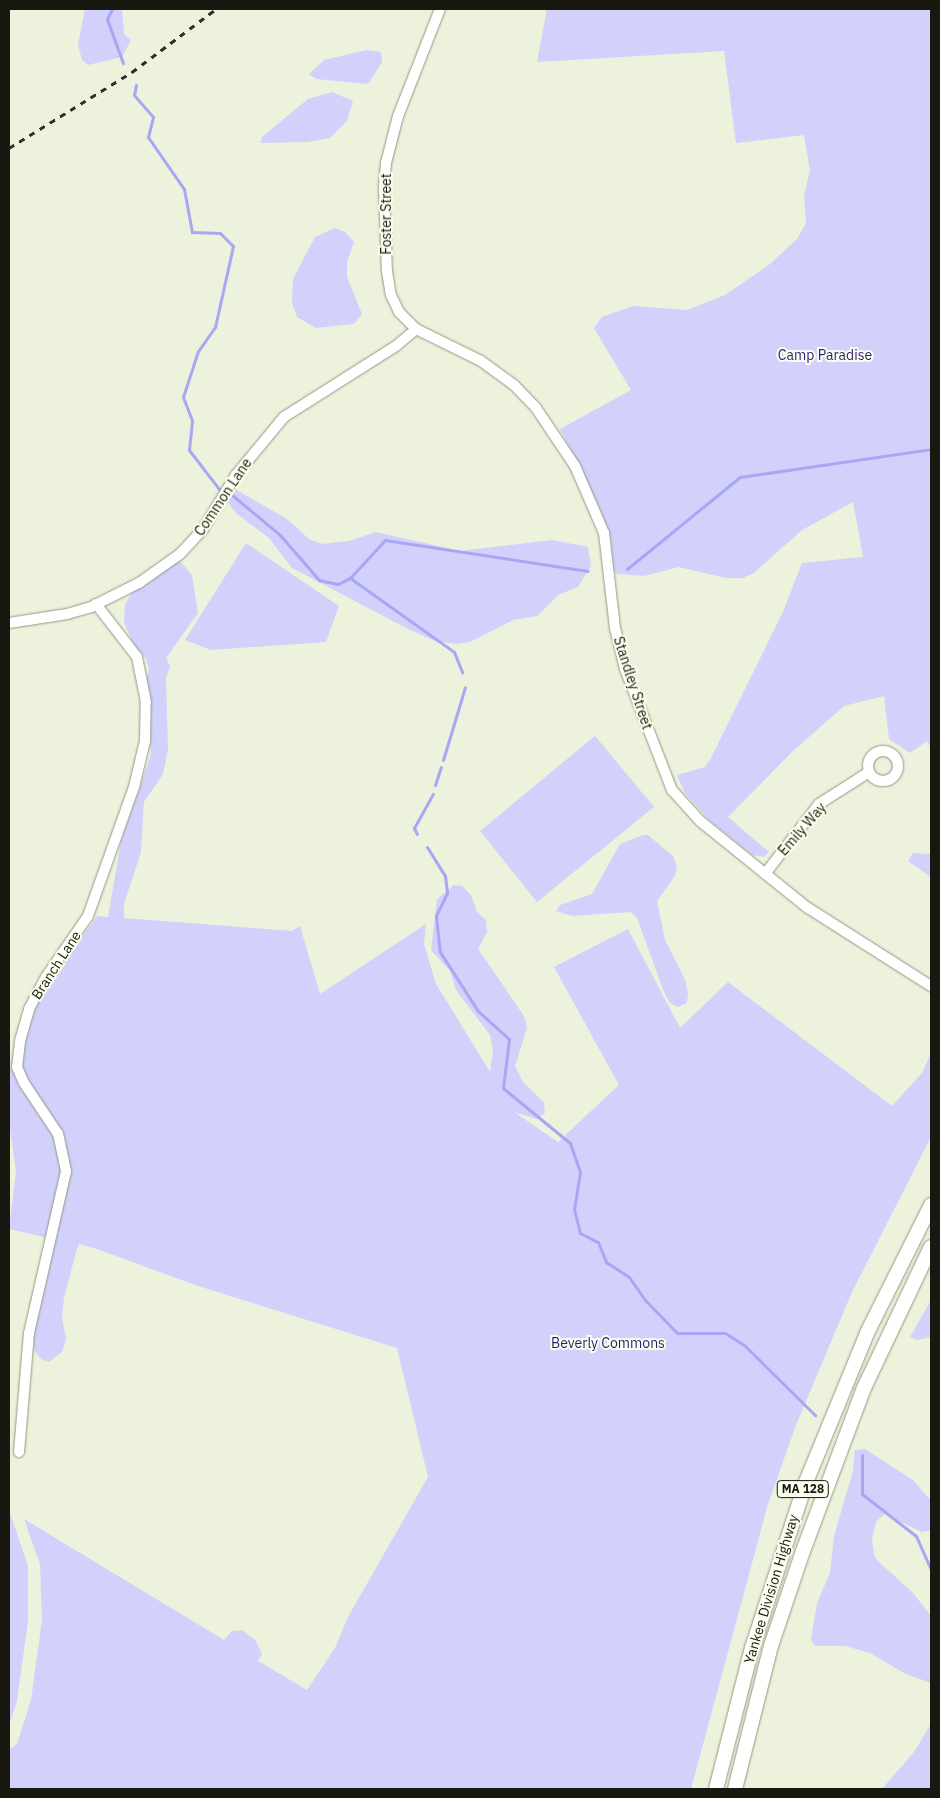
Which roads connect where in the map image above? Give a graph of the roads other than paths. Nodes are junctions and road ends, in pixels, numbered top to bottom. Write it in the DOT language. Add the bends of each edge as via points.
graph roads {
  1 [pos="440,9"];
  2 [pos="416,329"];
  3 [pos="96,604"];
  4 [pos="9,623"];
  5 [pos="869,772"];
  6 [pos="765,874"];
  7 [pos="931,986"];
  8 [pos="931,1205"];
  9 [pos="931,1247"];
  10 [pos="19,1452"];
  11 [pos="716,1789"];
  12 [pos="735,1789"];
  1 -- 2 [label="street, Foster Street" via="389,144 384,187 391,295 406,322"];
  2 -- 3 [label="street, Common Lane" via="396,346 284,417 256,448 203,529 180,554 139,582"];
  2 -- 6 [label="street, Standley Street" via="500,373 536,408 551,428 583,482 604,533 619,649 672,790 700,822"];
  3 -- 4 [label="street, Common Lane" via="67,614"];
  3 -- 10 [label="street, Branch Lane" via="137,657 146,702 146,741 134,787 88,916 46,976 29,1009 20,1041 17,1067 58,1134 66,1171 29,1333"];
  5 -- 6 [label="street, Emily Way" via="819,804"];
  6 -- 7 [label="street, Standley Street" via="840,930"];
  8 -- 11 [label="highway, Yankee Division Highway / MA 128" via="867,1333 795,1510 752,1648"];
  9 -- 12 [label="highway, Yankee Division Highway / MA 128" via="864,1388 802,1551 771,1646"];
}
